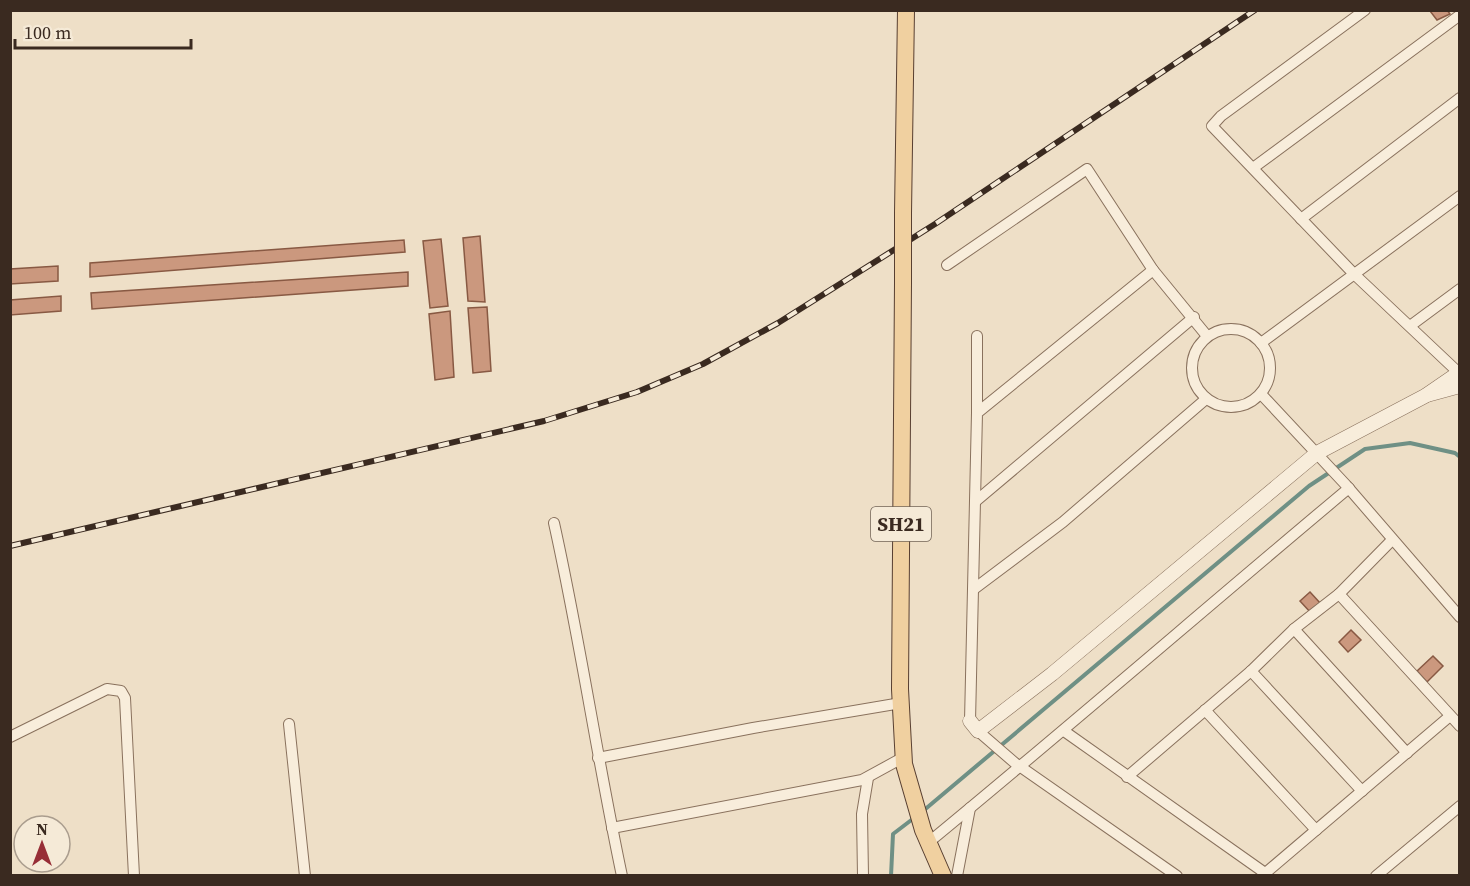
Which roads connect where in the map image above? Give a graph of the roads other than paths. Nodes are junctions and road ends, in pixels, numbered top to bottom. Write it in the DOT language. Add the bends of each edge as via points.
graph roads {
  1 [pos="906,10"];
  2 [pos="1365,10"];
  3 [pos="1460,15"];
  4 [pos="1460,98"];
  5 [pos="1253,168"];
  6 [pos="1460,196"];
  7 [pos="1301,219"];
  8 [pos="947,265"];
  9 [pos="1153,270"];
  10 [pos="1354,274"];
  11 [pos="1460,289"];
  12 [pos="1194,317"];
  13 [pos="1410,326"];
  14 [pos="977,336"];
  15 [pos="1207,336"];
  16 [pos="1262,343"];
  17 [pos="1459,376"];
  18 [pos="1261,394"];
  19 [pos="1206,399"];
  20 [pos="977,413"];
  21 [pos="1320,457"];
  22 [pos="1347,487"];
  23 [pos="976,501"];
  24 [pos="554,523"];
  25 [pos="1392,540"];
  26 [pos="974,589"];
  27 [pos="1339,594"];
  28 [pos="1460,617"];
  29 [pos="1294,629"];
  30 [pos="1251,671"];
  31 [pos="901,703"];
  32 [pos="1204,711"];
  33 [pos="1450,716"];
  34 [pos="289,724"];
  35 [pos="974,726"];
  36 [pos="1460,726"];
  37 [pos="1064,731"];
  38 [pos="10,737"];
  39 [pos="1407,753"];
  40 [pos="598,758"];
  41 [pos="904,761"];
  42 [pos="1018,764"];
  43 [pos="1127,777"];
  44 [pos="868,778"];
  45 [pos="1362,790"];
  46 [pos="1460,806"];
  47 [pos="970,808"];
  48 [pos="612,828"];
  49 [pos="1317,830"];
  50 [pos="926,836"];
  51 [pos="1264,874"];
  52 [pos="134,876"];
  53 [pos="305,876"];
  54 [pos="622,876"];
  55 [pos="862,876"];
  56 [pos="943,876"];
  57 [pos="957,876"];
  58 [pos="1177,876"];
  59 [pos="1376,876"];
  1 -- 31 [label="main road, SH21, bridge"];
  2 -- 5 [label="street" via="1212,126"];
  3 -- 5 [label="street"];
  4 -- 7 [label="street"];
  5 -- 7 [label="street"];
  6 -- 10 [label="street"];
  7 -- 10 [label="street"];
  8 -- 9 [label="street" via="1087,169"];
  9 -- 12 [label="street"];
  9 -- 20 [label="street"];
  10 -- 13 [label="street"];
  10 -- 16 [label="street"];
  11 -- 13 [label="street"];
  12 -- 15 [label="street"];
  12 -- 23 [label="street"];
  13 -- 17 [label="street"];
  14 -- 20 [label="street"];
  15 -- 16 [label="street" via="1230,328 1242,330"];
  15 -- 19 [label="street" via="1199,344 1191,367 1192,379"];
  16 -- 18 [label="street" via="1270,374"];
  17 -- 21 [label="street"];
  18 -- 19 [label="street" via="1252,402 1228,408"];
  18 -- 21 [label="street"];
  19 -- 26 [label="street" via="1063,522"];
  20 -- 23 [label="street"];
  21 -- 22 [label="street"];
  21 -- 35 [label="street" via="1053,674"];
  22 -- 25 [label="street"];
  22 -- 37 [label="street" via="1110,687"];
  23 -- 26 [label="street"];
  24 -- 40 [label="street" via="576,623"];
  25 -- 27 [label="street"];
  25 -- 28 [label="street"];
  26 -- 35 [label="street"];
  27 -- 29 [label="street"];
  27 -- 33 [label="street"];
  29 -- 30 [label="street"];
  29 -- 39 [label="street"];
  30 -- 32 [label="street"];
  30 -- 45 [label="street"];
  31 -- 40 [label="street"];
  31 -- 41 [label="main road, SH21"];
  32 -- 43 [label="street"];
  32 -- 49 [label="street"];
  33 -- 36 [label="street"];
  33 -- 39 [label="street"];
  34 -- 53 [label="street"];
  35 -- 42 [label="street"];
  37 -- 42 [label="street"];
  37 -- 43 [label="street"];
  38 -- 52 [label="street" via="107,689 121,691 125,698"];
  39 -- 45 [label="street"];
  40 -- 48 [label="street"];
  41 -- 44 [label="street"];
  41 -- 50 [label="main road, SH21"];
  42 -- 47 [label="street"];
  42 -- 58 [label="street"];
  43 -- 51 [label="street"];
  44 -- 48 [label="street"];
  44 -- 55 [label="street" via="862,814"];
  45 -- 49 [label="street"];
  46 -- 59 [label="street"];
  47 -- 50 [label="street"];
  47 -- 57 [label="street"];
  48 -- 54 [label="street"];
  49 -- 51 [label="street"];
  50 -- 56 [label="main road, SH21"];
}
